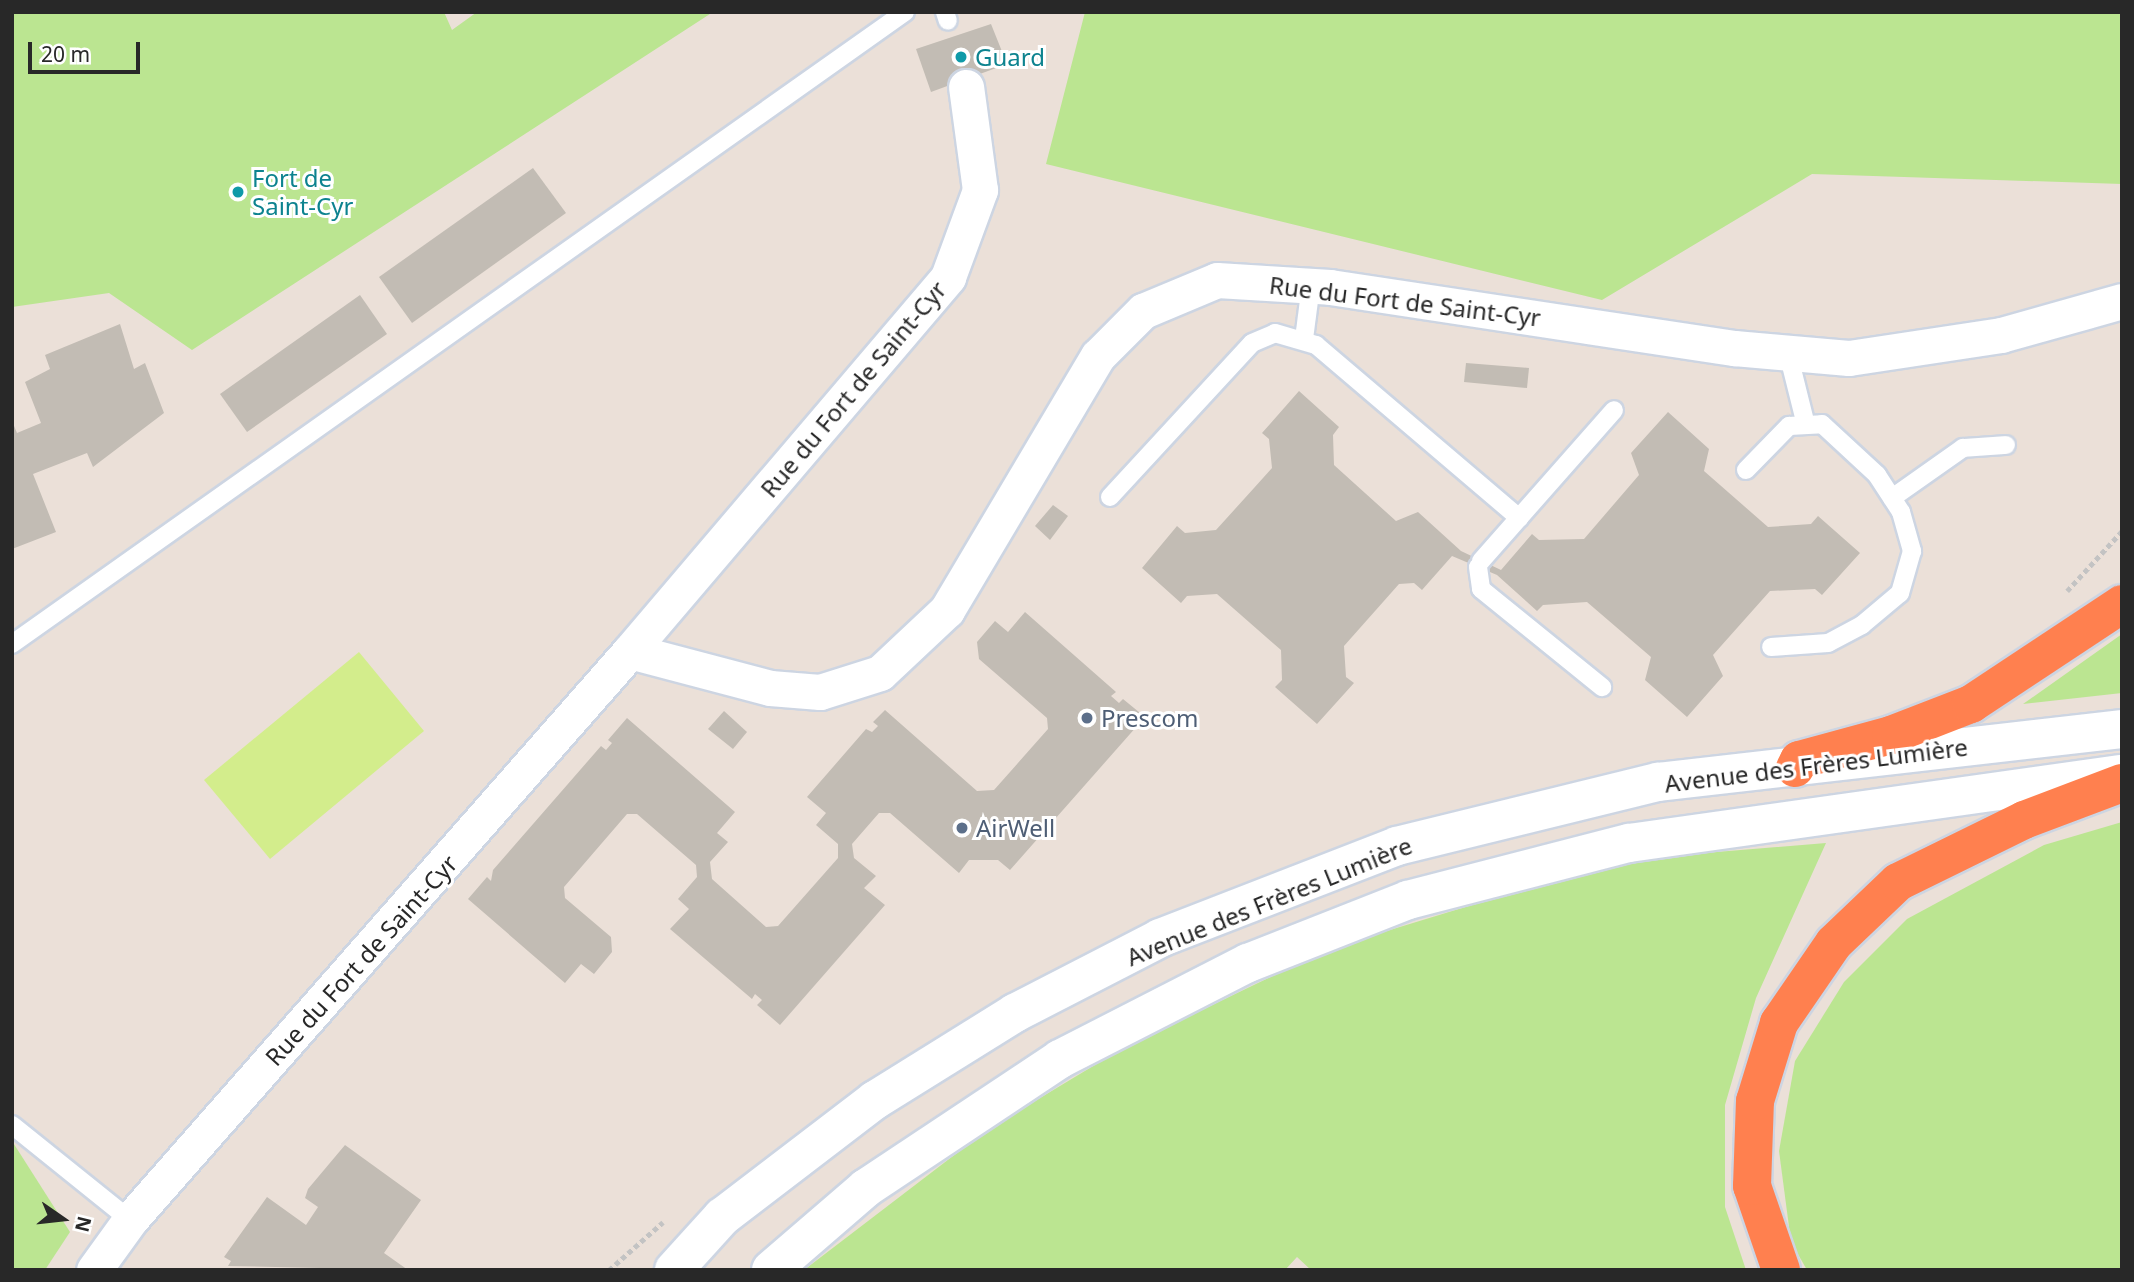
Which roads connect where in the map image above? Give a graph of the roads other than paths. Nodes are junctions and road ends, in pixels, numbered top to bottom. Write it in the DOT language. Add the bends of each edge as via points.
graph roads {
  1 [pos="905,12"];
  2 [pos="966,87"];
  3 [pos="1311,285"];
  4 [pos="2122,301"];
  5 [pos="1304,339"];
  6 [pos="1788,353"];
  7 [pos="1614,410"];
  8 [pos="1805,421"];
  9 [pos="2006,445"];
  10 [pos="1746,470"];
  11 [pos="1110,497"];
  12 [pos="1892,498"];
  13 [pos="1518,517"];
  14 [pos="2122,604"];
  15 [pos="12,644"];
  16 [pos="1771,647"];
  17 [pos="630,651"];
  18 [pos="1602,687"];
  19 [pos="2122,729"];
  20 [pos="1795,768"];
  21 [pos="2122,774"];
  22 [pos="2122,783"];
  23 [pos="12,1125"];
  24 [pos="722,1217"];
  25 [pos="130,1220"];
  26 [pos="94,1270"];
  27 [pos="659,1270"];
  28 [pos="674,1270"];
  29 [pos="771,1270"];
  30 [pos="1781,1270"];
  1 -- 15 [label="lane"];
  2 -- 17 [label="street, Rue du Fort de Saint-Cyr" via="980,190 948,277"];
  3 -- 5 [label="lane"];
  3 -- 6 [label="street, Rue du Fort de Saint-Cyr"];
  3 -- 17 [label="street, Rue du Fort de Saint-Cyr" via="1217,280 1143,311 1098,356 947,610 880,673 820,692 771,688"];
  4 -- 6 [label="street, Rue du Fort de Saint-Cyr" via="2001,335 1849,358"];
  5 -- 11 [label="lane" via="1275,333 1252,343"];
  5 -- 13 [label="lane"];
  6 -- 8 [label="lane"];
  7 -- 13 [label="lane"];
  8 -- 10 [label="lane" via="1789,426"];
  8 -- 12 [label="lane" via="1822,424 1877,475"];
  9 -- 12 [label="lane" via="1963,449"];
  12 -- 16 [label="lane" via="1912,551 1900,593 1828,643"];
  13 -- 18 [label="lane" via="1479,564 1481,589"];
  14 -- 20 [label="highway" via="1971,704 1891,735 1799,760"];
  17 -- 25 [label="street, Rue du Fort de Saint-Cyr"];
  19 -- 20 [label="main road, Avenue des Frères Lumière"];
  20 -- 24 [label="main road, Avenue des Frères Lumière" via="1658,782 1396,846 1160,938 1015,1013 875,1100"];
  21 -- 29 [label="main road, Avenue des Frères Lumière" via="1629,844 1408,900 1248,963 1060,1059 866,1188"];
  22 -- 30 [label="highway" via="2024,820 1898,882 1834,943 1779,1023 1755,1101 1752,1186"];
  23 -- 25 [label="lane"];
  24 -- 27 [label="main road"];
  24 -- 28 [label="main road, Avenue des Frères Lumière"];
  25 -- 26 [label="street, Rue du Fort de Saint-Cyr"];
}
